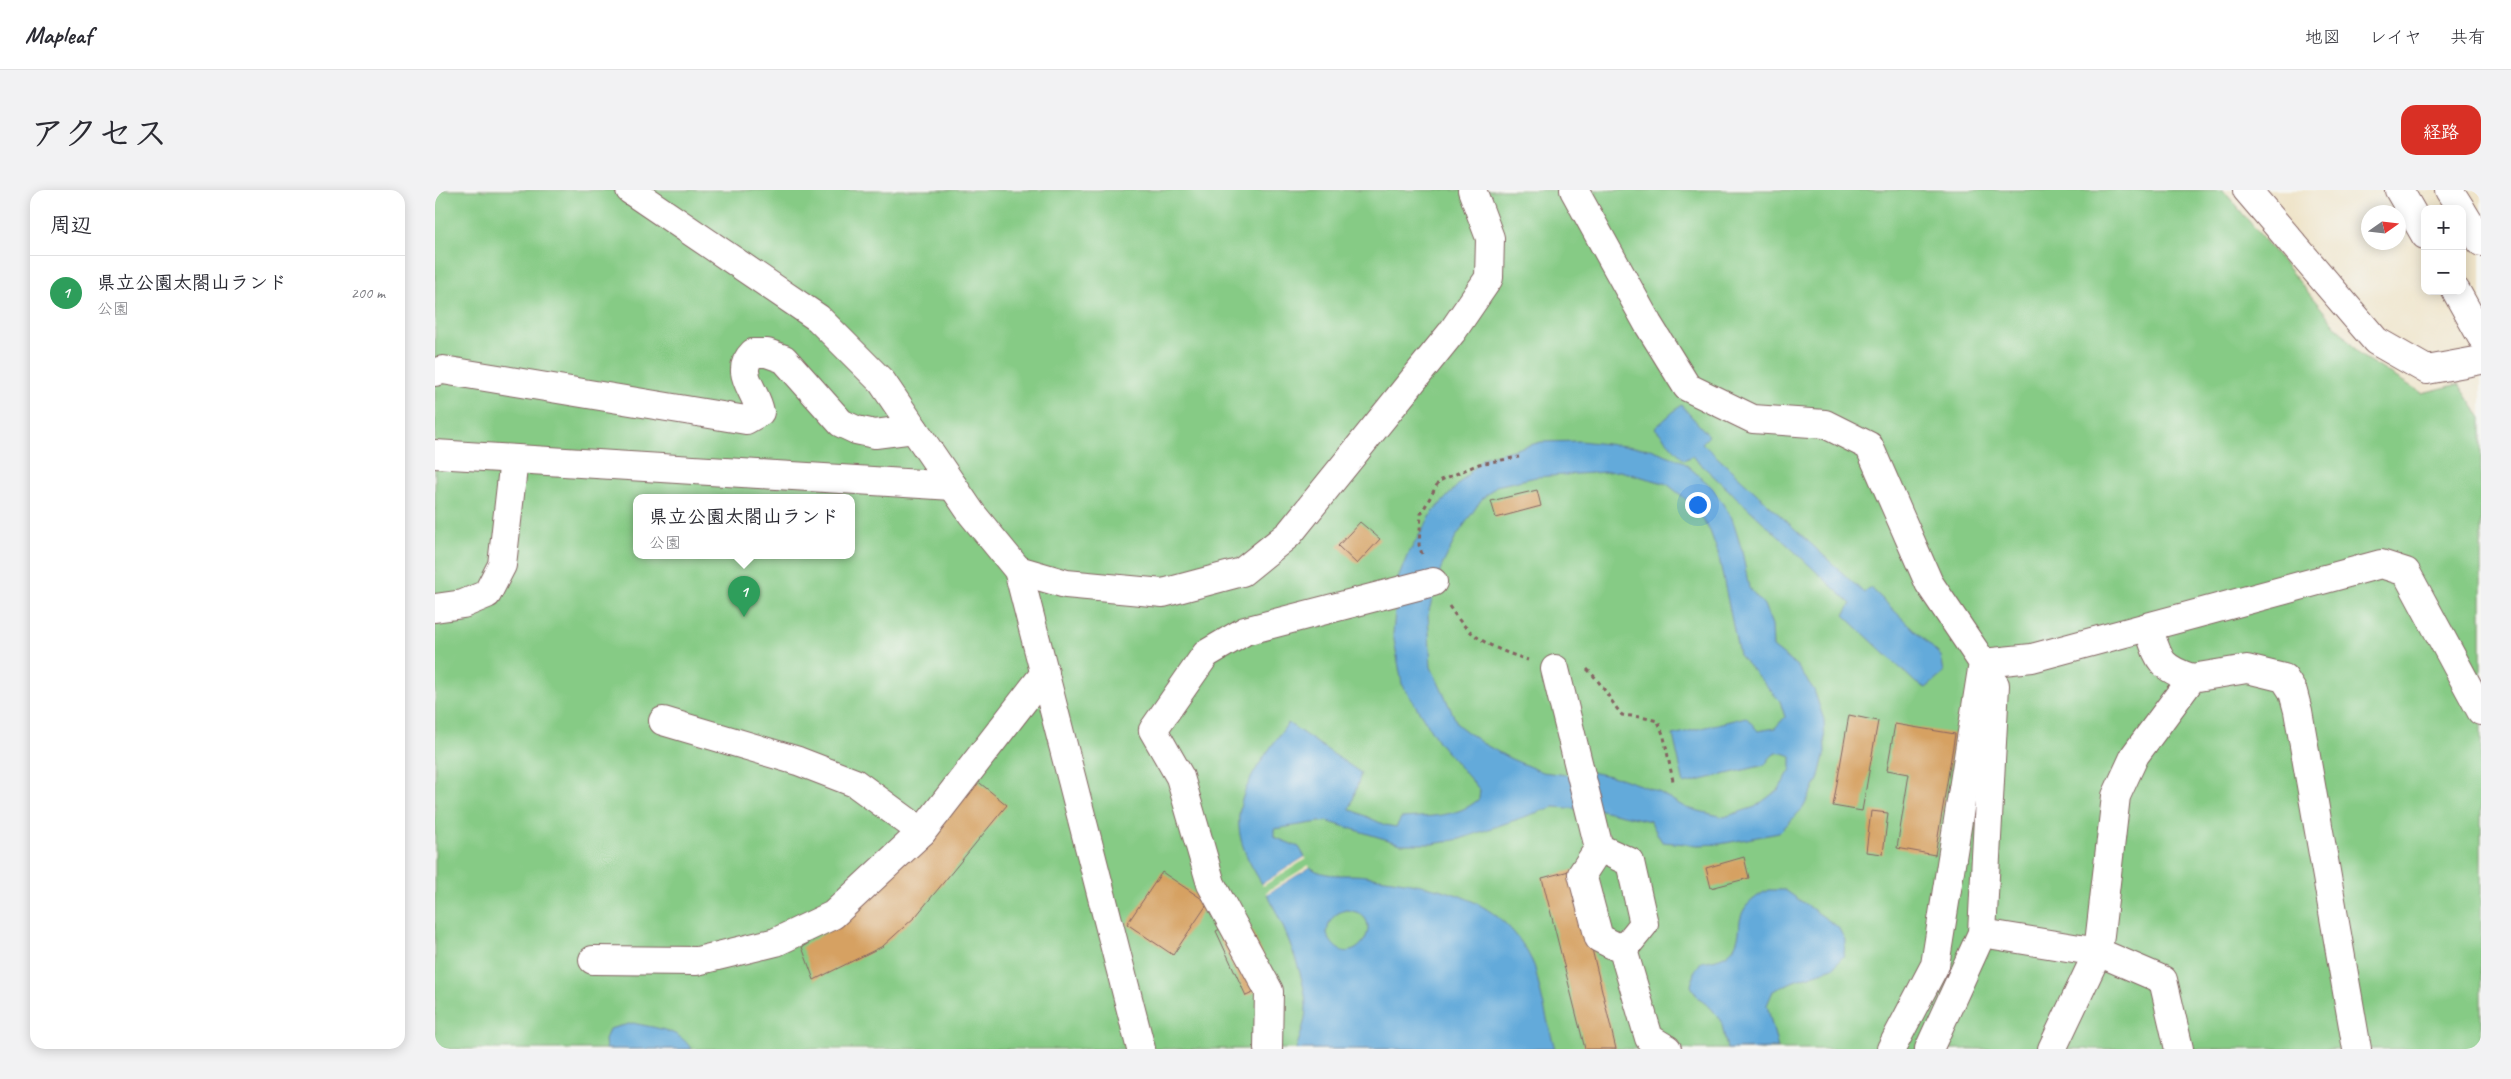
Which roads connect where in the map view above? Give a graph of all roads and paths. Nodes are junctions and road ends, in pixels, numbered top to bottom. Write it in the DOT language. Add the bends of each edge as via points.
graph roads {
  1 [pos="630,190"];
  2 [pos="1473,190"];
  3 [pos="1574,190"];
  4 [pos="2247,190"];
  5 [pos="2399,190"];
  6 [pos="2449,190"];
  7 [pos="2459,205"];
  8 [pos="2466,217"];
  9 [pos="2421,228"];
  10 [pos="2481,242"];
  11 [pos="2458,295"];
  12 [pos="2481,336"];
  13 [pos="2481,360"];
  14 [pos="435,372"];
  15 [pos="914,429"];
  16 [pos="435,454"];
  17 [pos="1519,456"];
  18 [pos="514,459"];
  19 [pos="953,486"];
  20 [pos="1018,570"];
  21 [pos="1433,582"];
  22 [pos="435,608"];
  23 [pos="2148,627"];
  24 [pos="1990,662"];
  25 [pos="1555,669"];
  26 [pos="1045,673"];
  27 [pos="2192,678"];
  28 [pos="2481,711"];
  29 [pos="663,721"];
  30 [pos="1673,782"];
  31 [pos="921,832"];
  32 [pos="1599,848"];
  33 [pos="1982,933"];
  34 [pos="1623,950"];
  35 [pos="2098,952"];
  36 [pos="593,960"];
  37 [pos="1653,1046"];
  38 [pos="1141,1049"];
  39 [pos="1268,1049"];
  40 [pos="1891,1049"];
  41 [pos="1929,1049"];
  42 [pos="2052,1049"];
  43 [pos="2179,1049"];
  44 [pos="2357,1049"];
  1 -- 15 [label="street" via="818,318 882,382"];
  2 -- 20 [label="street" via="1489,238 1489,278 1452,332 1289,534 1242,572 1163,593 1066,584"];
  3 -- 24 [label="street" via="1687,387 1753,418 1825,424 1869,446 1929,583"];
  4 -- 13 [label="street" via="2376,341 2427,370"];
  5 -- 9 [label="street"];
  6 -- 7 [label="street"];
  8 -- 10 [label="street"];
  11 -- 12 [label="street"];
  14 -- 15 [label="street" via="453,372 747,420 760,412 758,400 743,374 745,361 753,353 767,354 784,359 841,424 875,434"];
  15 -- 19 [label="street"];
  16 -- 18 [label="street"];
  17 -- 21 [label="path" via="1479,464 1439,481 1421,514 1419,545"];
  18 -- 19 [label="street"];
  18 -- 22 [label="street" via="502,565 487,594 463,604"];
  19 -- 20 [label="street"];
  20 -- 26 [label="street"];
  21 -- 25 [label="path" via="1455,615 1485,644"];
  21 -- 39 [label="street" via="1245,631 1207,654 1153,730 1180,777 1211,884 1269,991"];
  23 -- 24 [label="street" via="2032,658"];
  23 -- 27 [label="street" via="2158,658 2171,671"];
  23 -- 28 [label="street" via="2381,564 2406,572"];
  24 -- 33 [label="street"];
  24 -- 40 [label="street" via="1935,965"];
  25 -- 30 [label="path" via="1583,667 1601,681 1622,715 1658,721"];
  25 -- 32 [label="street"];
  26 -- 31 [label="street"];
  26 -- 38 [label="street"];
  27 -- 35 [label="street" via="2135,756 2117,796"];
  27 -- 44 [label="street" via="2247,669 2284,678 2293,692"];
  29 -- 31 [label="street" via="798,761 855,783"];
  31 -- 36 [label="street" via="833,915 776,942 697,961"];
  32 -- 34 [label="street" via="1582,874 1599,938"];
  32 -- 34 [label="street" via="1630,862 1644,924"];
  33 -- 35 [label="street"];
  33 -- 41 [label="street"];
  34 -- 37 [label="street"];
  35 -- 42 [label="street"];
  35 -- 43 [label="street" via="2163,980"];
}
